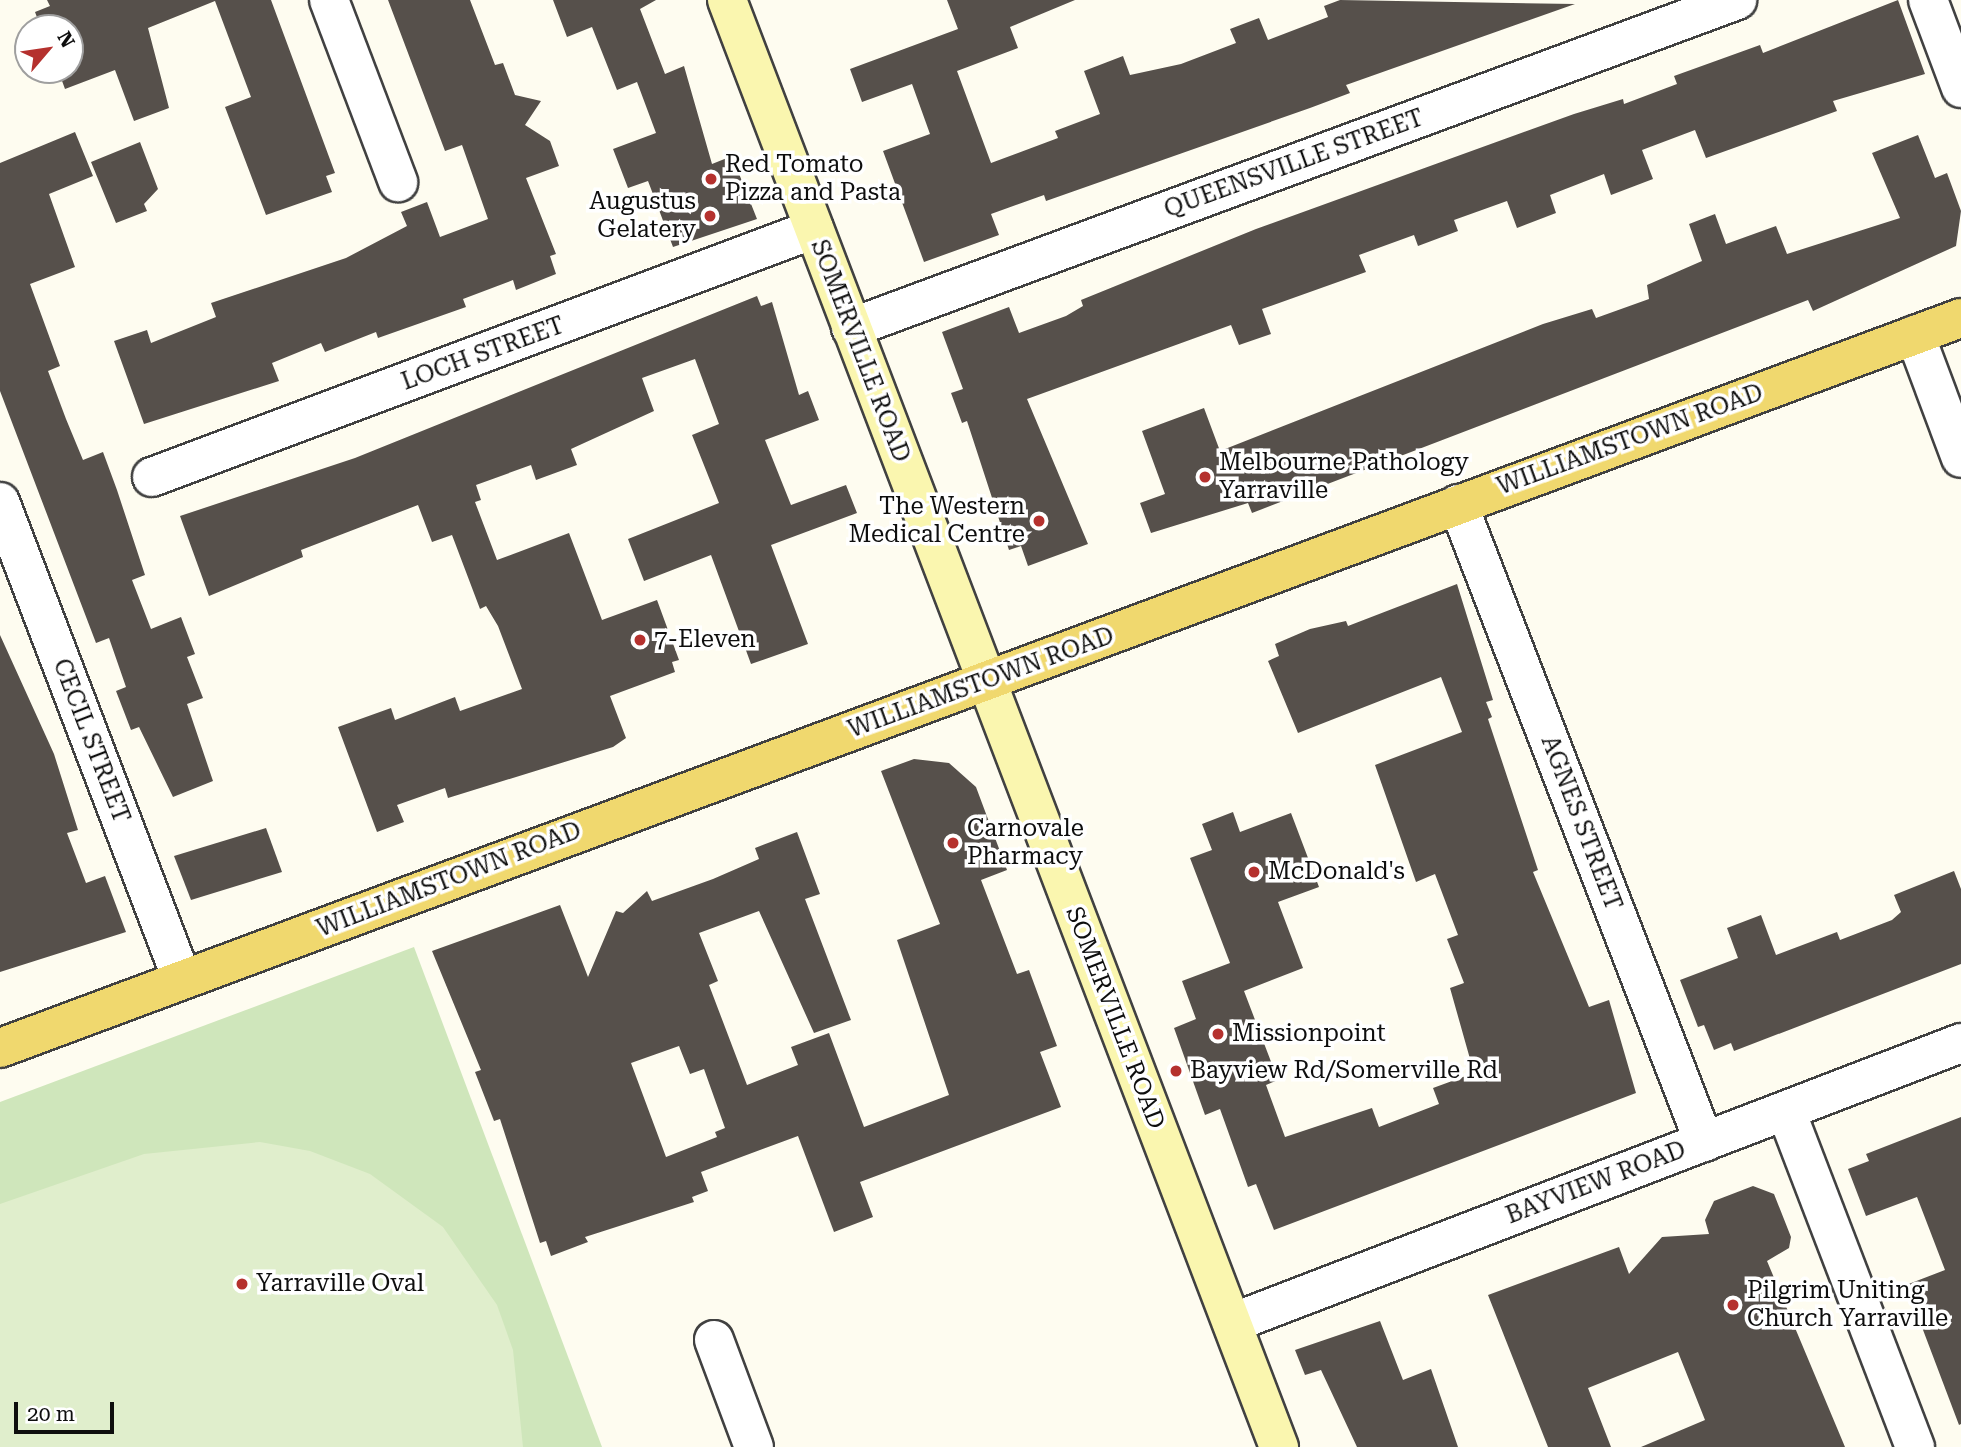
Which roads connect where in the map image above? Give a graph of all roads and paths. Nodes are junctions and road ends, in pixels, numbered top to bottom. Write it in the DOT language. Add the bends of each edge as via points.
graph roads {
  1 [pos="329,0"];
  2 [pos="727,0"];
  3 [pos="1737,0"];
  4 [pos="1928,0"];
  5 [pos="1961,88"];
  6 [pos="398,182"];
  7 [pos="814,229"];
  8 [pos="1961,318"];
  9 [pos="851,328"];
  10 [pos="1915,335"];
  11 [pos="1961,458"];
  12 [pos="152,477"];
  13 [pos="0,502"];
  14 [pos="1458,504"];
  15 [pos="986,682"];
  16 [pos="181,979"];
  17 [pos="1961,1043"];
  18 [pos="0,1048"];
  19 [pos="1786,1111"];
  20 [pos="1704,1142"];
  21 [pos="1232,1323"];
  22 [pos="714,1340"];
  23 [pos="754,1447"];
  24 [pos="1279,1447"];
  25 [pos="1915,1447"];
  1 -- 6 [label="street"];
  2 -- 7 [label="main road, SOMERVILLE ROAD"];
  3 -- 9 [label="street, QUEENSVILLE STREET"];
  4 -- 5 [label="street"];
  7 -- 9 [label="main road, SOMERVILLE ROAD"];
  7 -- 12 [label="street, LOCH STREET"];
  8 -- 10 [label="main road, WILLIAMSTOWN ROAD"];
  9 -- 15 [label="main road, SOMERVILLE ROAD"];
  10 -- 11 [label="street"];
  10 -- 14 [label="main road, WILLIAMSTOWN ROAD"];
  13 -- 16 [label="street, CECIL STREET"];
  14 -- 15 [label="main road, WILLIAMSTOWN ROAD"];
  14 -- 20 [label="street, AGNES STREET"];
  15 -- 16 [label="main road, WILLIAMSTOWN ROAD"];
  15 -- 21 [label="main road, SOMERVILLE ROAD"];
  16 -- 18 [label="main road, WILLIAMSTOWN ROAD"];
  17 -- 19 [label="street, BAYVIEW ROAD"];
  19 -- 20 [label="street, BAYVIEW ROAD"];
  19 -- 25 [label="street"];
  20 -- 21 [label="street, BAYVIEW ROAD"];
  21 -- 24 [label="main road, SOMERVILLE ROAD"];
  22 -- 23 [label="street"];
}
